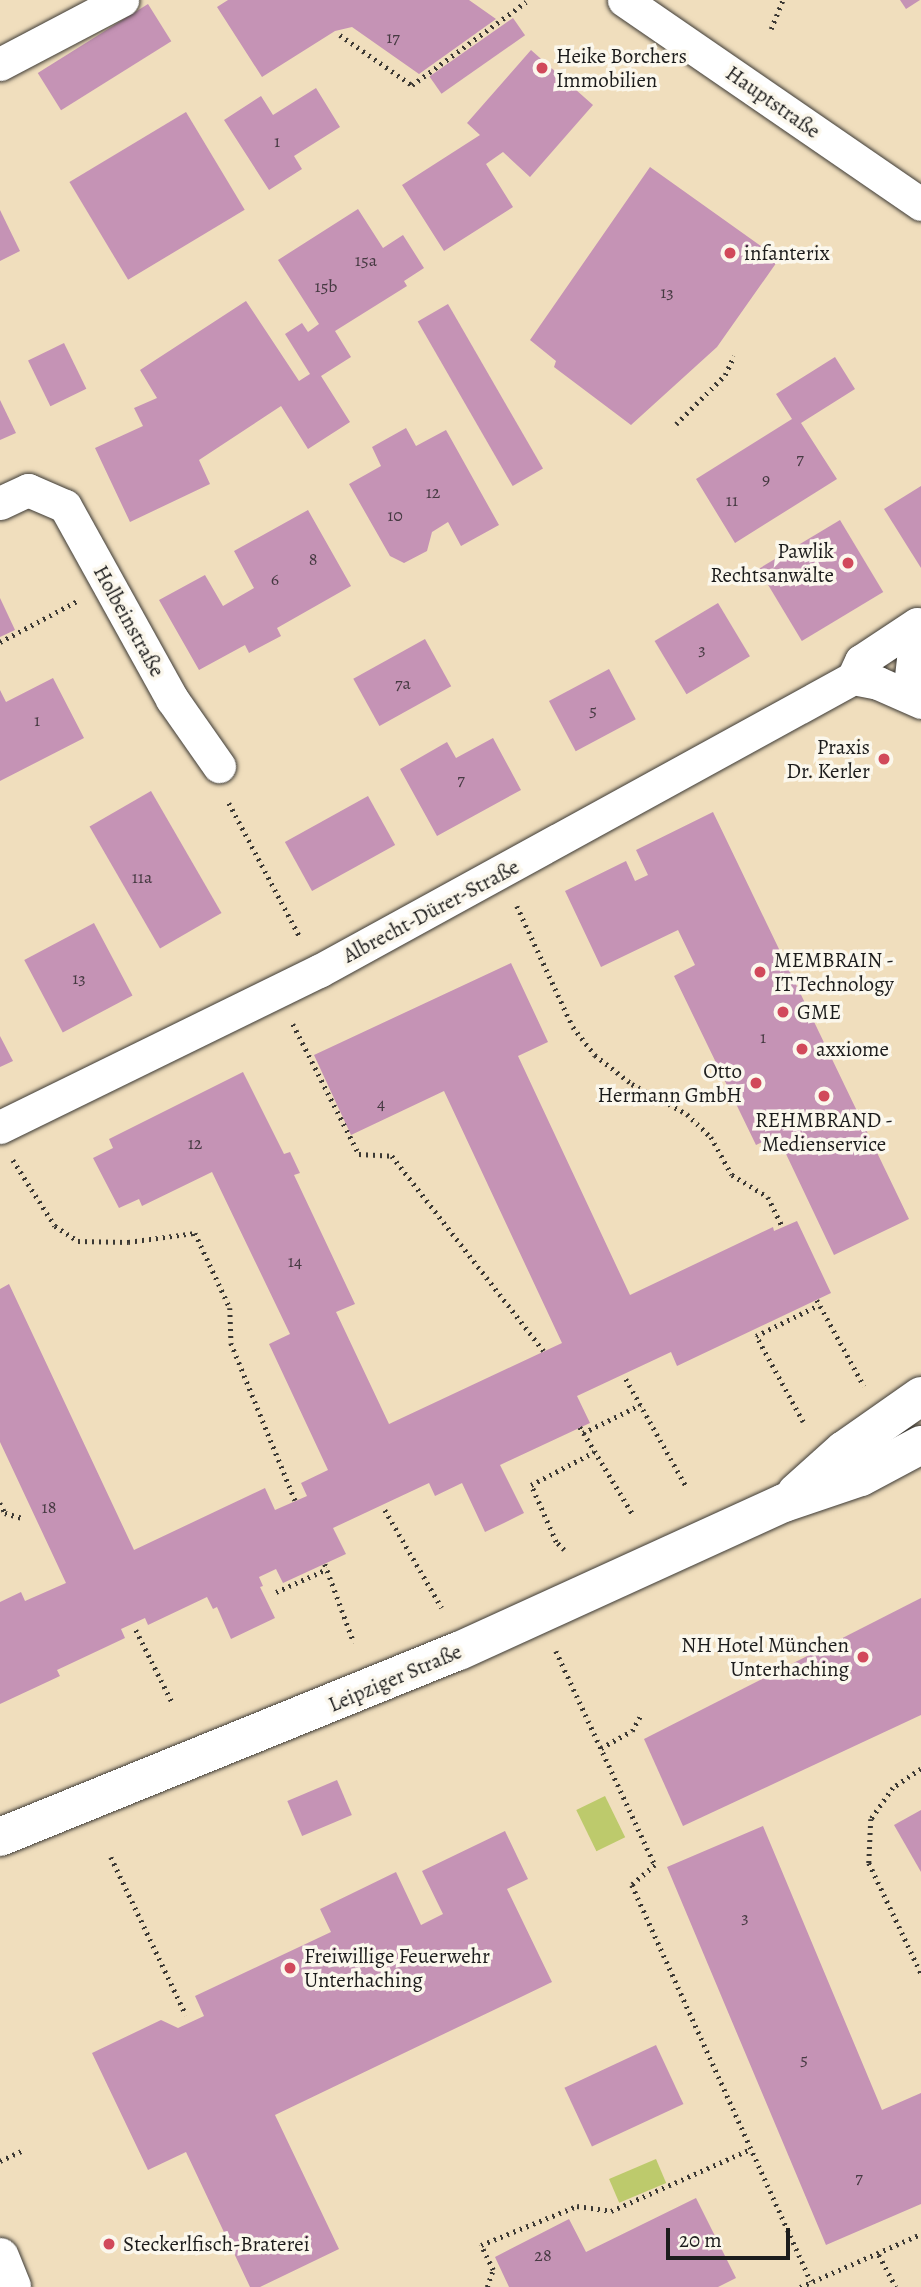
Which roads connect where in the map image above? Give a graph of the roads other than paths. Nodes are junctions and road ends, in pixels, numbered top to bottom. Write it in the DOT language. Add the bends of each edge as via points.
graph roads {
  1 [pos="122,0"];
  2 [pos="624,0"];
  3 [pos="0,64"];
  4 [pos="921,204"];
  5 [pos="14,497"];
  6 [pos="853,678"];
  7 [pos="915,698"];
  8 [pos="219,766"];
  9 [pos="0,1126"];
  10 [pos="921,1396"];
  11 [pos="921,1445"];
  12 [pos="783,1503"];
  13 [pos="0,1837"];
  14 [pos="0,2257"];
  15 [pos="12,2287"];
  1 -- 3 [label="street"];
  2 -- 4 [label="street, Hauptstraße"];
  5 -- 8 [label="street, Holbeinstraße" via="65,506 172,699"];
  6 -- 7 [label="street, Albrecht-Dürer-Straße"];
  6 -- 7 [label="street, Albrecht-Dürer-Straße" via="861,661 917,624"];
  6 -- 9 [label="street, Albrecht-Dürer-Straße" via="278,993"];
  10 -- 12 [label="main road, Leipziger Straße" via="844,1450"];
  11 -- 12 [label="main road, Leipziger Straße" via="861,1477"];
  12 -- 13 [label="main road, Leipziger Straße" via="541,1616"];
  14 -- 15 [label="main road"];
}
